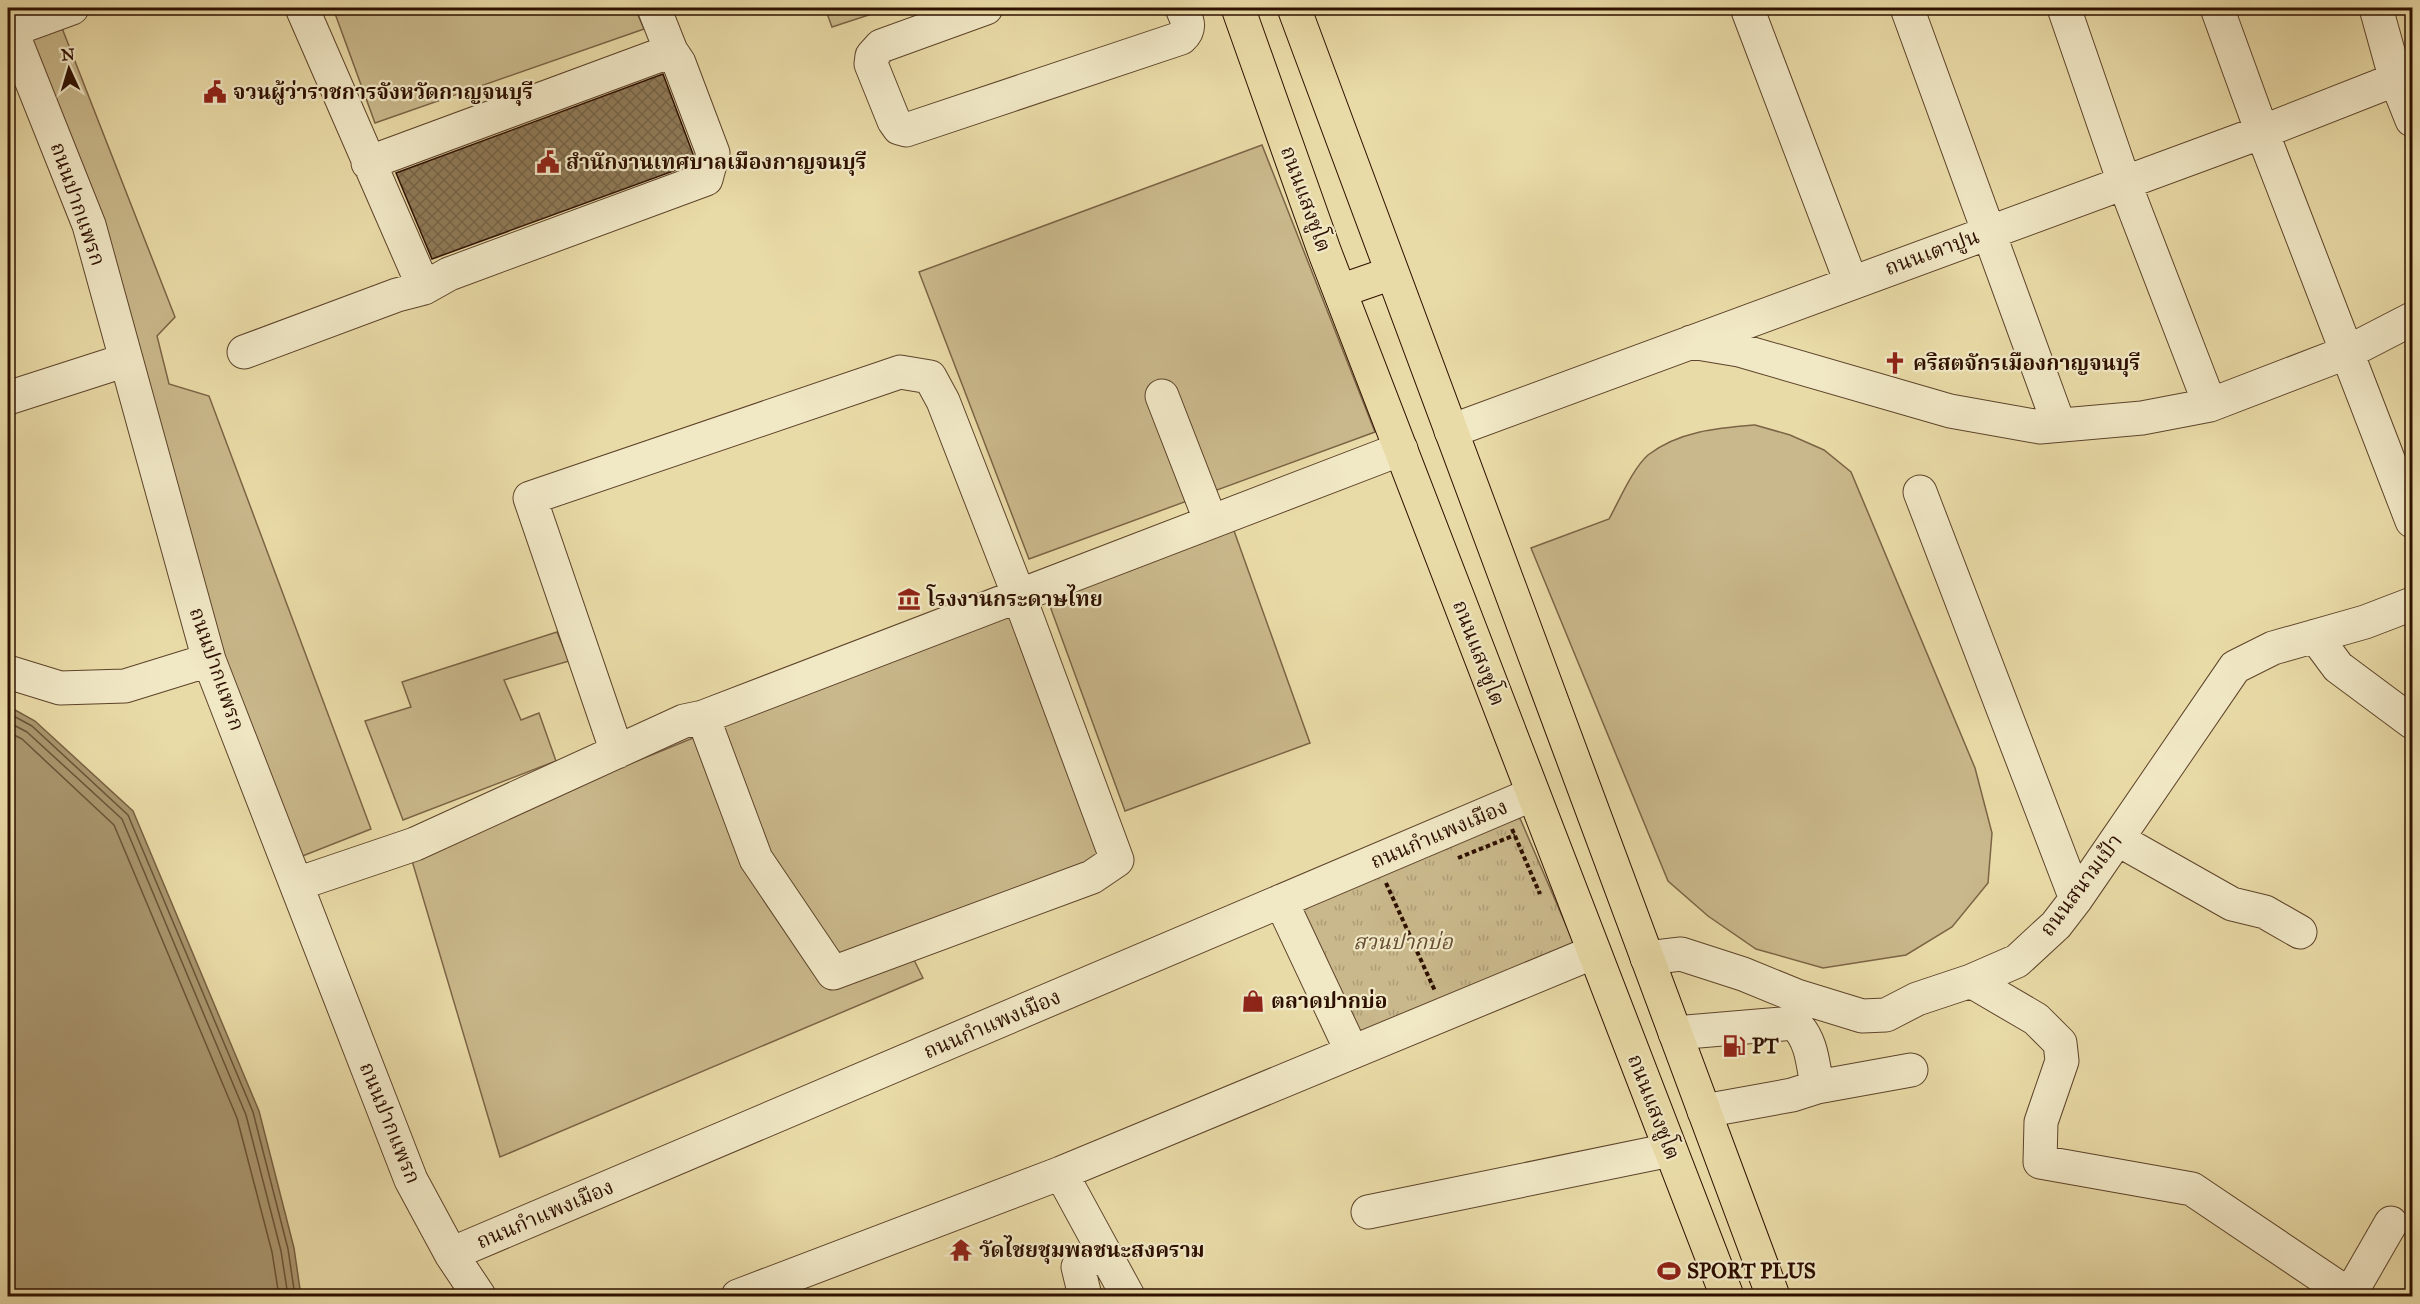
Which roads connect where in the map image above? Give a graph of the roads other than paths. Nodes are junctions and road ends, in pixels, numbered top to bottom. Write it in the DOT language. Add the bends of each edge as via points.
graph roads {
  1 [pos="72,8"];
  2 [pos="302,8"];
  3 [pos="654,8"];
  4 [pos="986,8"];
  5 [pos="1182,8"];
  6 [pos="1238,8"];
  7 [pos="1294,8"];
  8 [pos="1747,8"];
  9 [pos="1907,8"];
  10 [pos="2064,8"];
  11 [pos="2217,8"];
  12 [pos="2376,8"];
  13 [pos="945,15"];
  14 [pos="10,26"];
  15 [pos="671,51"];
  16 [pos="2404,77"];
  17 [pos="2412,120"];
  18 [pos="2262,132"];
  19 [pos="368,163"];
  20 [pos="2124,182"];
  21 [pos="1989,231"];
  22 [pos="1392,273"];
  23 [pos="1851,282"];
  24 [pos="424,288"];
  25 [pos="1340,291"];
  26 [pos="2412,319"];
  27 [pos="1690,342"];
  28 [pos="244,352"];
  29 [pos="2348,352"];
  30 [pos="126,360"];
  31 [pos="1162,396"];
  32 [pos="8,398"];
  33 [pos="2210,405"];
  34 [pos="2059,425"];
  35 [pos="1451,431"];
  36 [pos="1401,449"];
  37 [pos="1920,492"];
  38 [pos="2412,521"];
  39 [pos="1211,522"];
  40 [pos="1019,596"];
  41 [pos="2412,604"];
  42 [pos="2382,614"];
  43 [pos="2412,633"];
  44 [pos="2315,636"];
  45 [pos="209,660"];
  46 [pos="8,672"];
  47 [pos="703,717"];
  48 [pos="2412,722"];
  49 [pos="617,752"];
  50 [pos="1533,794"];
  51 [pos="2117,839"];
  52 [pos="297,884"];
  53 [pos="2076,899"];
  54 [pos="1281,901"];
  55 [pos="2300,932"];
  56 [pos="1594,952"];
  57 [pos="1647,958"];
  58 [pos="1971,981"];
  59 [pos="1675,1033"];
  60 [pos="1352,1052"];
  61 [pos="1911,1070"];
  62 [pos="1817,1088"];
  63 [pos="1706,1118"];
  64 [pos="1668,1144"];
  65 [pos="1061,1173"];
  66 [pos="1368,1212"];
  67 [pos="2391,1223"];
  68 [pos="1103,1253"];
  69 [pos="451,1254"];
  70 [pos="479,1296"];
  71 [pos="738,1296"];
  72 [pos="1084,1296"];
  73 [pos="1128,1296"];
  74 [pos="1727,1296"];
  75 [pos="1773,1296"];
  76 [pos="2348,1296"];
  1 -- 14 [label="street"];
  2 -- 19 [label="street"];
  3 -- 15 [label="street"];
  4 -- 13 [label="street"];
  5 -- 13 [label="street" via="1189,24 1180,38 906,130 899,128 871,64 872,56 881,46"];
  6 -- 25 [label="main road, ถนนแสงชูโต"];
  7 -- 22 [label="main road"];
  8 -- 23 [label="street"];
  9 -- 21 [label="street"];
  10 -- 20 [label="street"];
  11 -- 18 [label="street"];
  12 -- 16 [label="street"];
  14 -- 30 [label="street, ถนนปากแพรก" via="89,225"];
  15 -- 19 [label="street"];
  15 -- 24 [label="street" via="713,153 706,179 449,274"];
  16 -- 17 [label="street"];
  16 -- 18 [label="street, ถนนเตาปูน"];
  18 -- 20 [label="street, ถนนเตาปูน"];
  18 -- 29 [label="street"];
  19 -- 24 [label="street"];
  20 -- 21 [label="street, ถนนเตาปูน"];
  20 -- 33 [label="street"];
  21 -- 23 [label="street, ถนนเตาปูน"];
  21 -- 34 [label="street"];
  22 -- 25 [label="main road"];
  22 -- 35 [label="main road"];
  23 -- 27 [label="street, ถนนเตาปูน"];
  24 -- 28 [label="street"];
  25 -- 36 [label="main road, ถนนแสงชูโต"];
  26 -- 29 [label="street"];
  27 -- 34 [label="street" via="1739,350 1950,411 2040,427"];
  27 -- 35 [label="street, ถนนเตาปูน"];
  29 -- 33 [label="street"];
  29 -- 38 [label="street"];
  30 -- 32 [label="street"];
  30 -- 45 [label="street, ถนนปากแพรก"];
  31 -- 39 [label="street"];
  33 -- 34 [label="street" via="2142,418"];
  35 -- 57 [label="main road"];
  36 -- 39 [label="street"];
  36 -- 50 [label="main road, ถนนแสงชูโต"];
  37 -- 53 [label="street"];
  39 -- 40 [label="street"];
  40 -- 47 [label="street"];
  40 -- 47 [label="street" via="1118,860 1092,877 833,973 756,859"];
  40 -- 49 [label="street" via="943,401 930,377 900,372 530,498"];
  41 -- 42 [label="street, ถนนสนามเป้า"];
  42 -- 43 [label="street"];
  42 -- 44 [label="street, ถนนสนามเป้า"];
  44 -- 48 [label="street" via="2338,667"];
  44 -- 51 [label="street, ถนนสนามเป้า" via="2273,648 2235,667"];
  45 -- 46 [label="street" via="125,686 60,688"];
  45 -- 52 [label="street, ถนนปากแพรก"];
  47 -- 49 [label="street" via="684,721"];
  49 -- 52 [label="street" via="415,844"];
  50 -- 54 [label="street, ถนนกำแพงเมือง"];
  50 -- 56 [label="main road, ถนนแสงชูโต"];
  51 -- 53 [label="street, ถนนสนามเป้า"];
  51 -- 55 [label="street" via="2232,904 2265,912"];
  52 -- 69 [label="street, ถนนปากแพรก" via="411,1180"];
  53 -- 58 [label="street, ถนนสนามเป้า" via="2056,926 2017,961"];
  54 -- 60 [label="street"];
  54 -- 69 [label="street, ถนนกำแพงเมือง"];
  56 -- 60 [label="street"];
  56 -- 64 [label="main road, ถนนแสงชูโต"];
  57 -- 58 [label="street, ถนนสนามเป้า" via="1681,954 1862,1016 1886,1015 1917,999"];
  57 -- 59 [label="main road"];
  58 -- 76 [label="street" via="2036,1018 2060,1043 2062,1061 2041,1122 2040,1162 2192,1190"];
  59 -- 62 [label="street" via="1794,1023 1809,1044"];
  59 -- 63 [label="main road"];
  60 -- 65 [label="street"];
  61 -- 62 [label="street"];
  62 -- 63 [label="street"];
  63 -- 64 [label="main road"];
  63 -- 75 [label="main road"];
  64 -- 66 [label="street"];
  64 -- 74 [label="main road, ถนนแสงชูโต"];
  65 -- 68 [label="street"];
  65 -- 71 [label="street"];
  67 -- 76 [label="street"];
  68 -- 72 [label="street" via="1078,1267"];
  68 -- 73 [label="street"];
  69 -- 70 [label="street, ถนนปากแพรก"];
}
